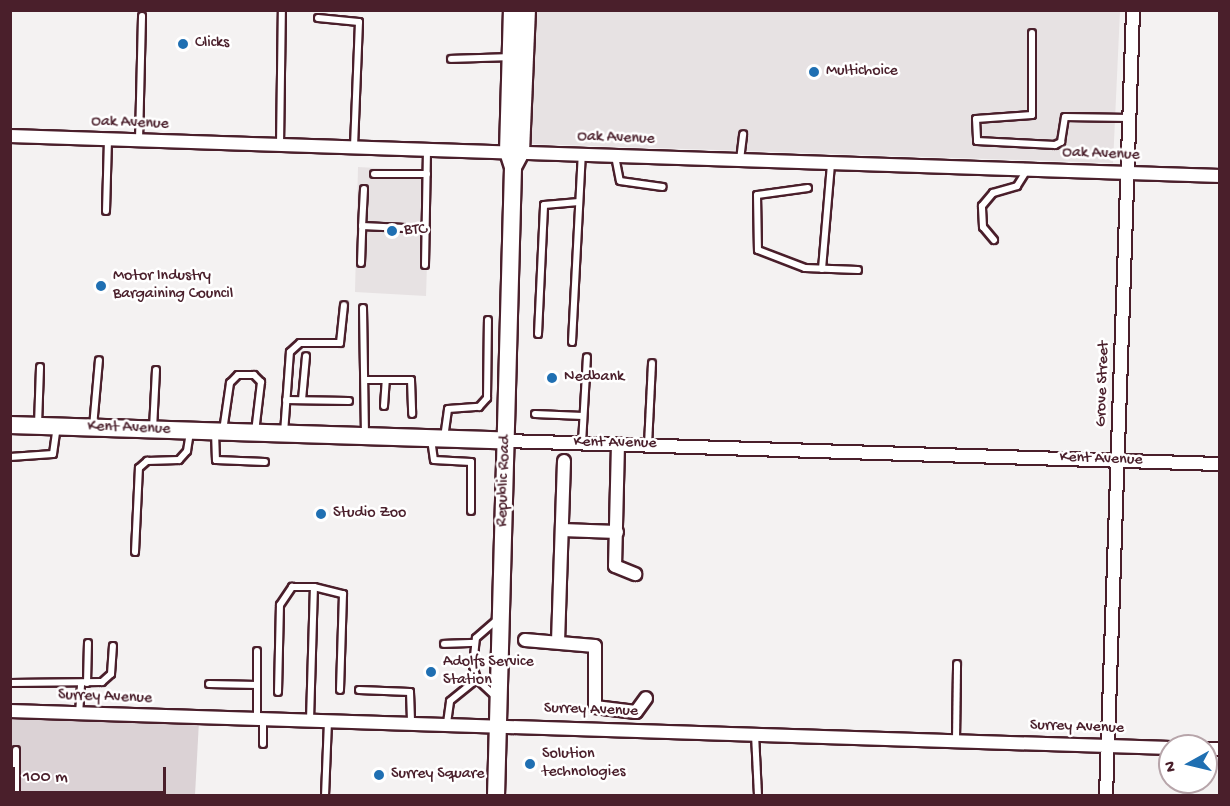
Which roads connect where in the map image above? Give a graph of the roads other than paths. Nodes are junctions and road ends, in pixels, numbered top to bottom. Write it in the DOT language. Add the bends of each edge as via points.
graph roads {
  1 [pos="282,10"];
  2 [pos="512,10"];
  3 [pos="527,10"];
  4 [pos="1133,10"];
  5 [pos="142,16"];
  6 [pos="318,18"];
  7 [pos="1032,33"];
  8 [pos="511,57"];
  9 [pos="451,59"];
  10 [pos="1129,118"];
  11 [pos="743,134"];
  12 [pos="10,136"];
  13 [pos="108,139"];
  14 [pos="139,140"];
  15 [pos="280,145"];
  16 [pos="354,147"];
  17 [pos="427,149"];
  18 [pos="582,154"];
  19 [pos="615,156"];
  20 [pos="514,157"];
  21 [pos="740,160"];
  22 [pos="831,163"];
  23 [pos="1027,169"];
  24 [pos="1127,172"];
  25 [pos="374,174"];
  26 [pos="427,174"];
  27 [pos="1220,176"];
  28 [pos="663,187"];
  29 [pos="808,188"];
  30 [pos="364,189"];
  31 [pos="579,202"];
  32 [pos="105,211"];
  33 [pos="362,226"];
  34 [pos="426,228"];
  35 [pos="994,240"];
  36 [pos="362,263"];
  37 [pos="425,265"];
  38 [pos="822,269"];
  39 [pos="858,270"];
  40 [pos="344,305"];
  41 [pos="363,308"];
  42 [pos="488,320"];
  43 [pos="538,334"];
  44 [pos="572,342"];
  45 [pos="306,356"];
  46 [pos="587,357"];
  47 [pos="99,360"];
  48 [pos="652,363"];
  49 [pos="40,367"];
  50 [pos="156,370"];
  51 [pos="368,380"];
  52 [pos="386,380"];
  53 [pos="286,400"];
  54 [pos="302,400"];
  55 [pos="349,401"];
  56 [pos="384,406"];
  57 [pos="412,414"];
  58 [pos="535,414"];
  59 [pos="583,416"];
  60 [pos="10,425"];
  61 [pos="38,426"];
  62 [pos="57,426"];
  63 [pos="93,428"];
  64 [pos="153,429"];
  65 [pos="190,431"];
  66 [pos="219,432"];
  67 [pos="255,433"];
  68 [pos="284,434"];
  69 [pos="365,436"];
  70 [pos="438,439"];
  71 [pos="506,441"];
  72 [pos="582,443"];
  73 [pos="618,444"];
  74 [pos="648,445"];
  75 [pos="10,457"];
  76 [pos="564,461"];
  77 [pos="1118,461"];
  78 [pos="265,462"];
  79 [pos="1220,464"];
  80 [pos="471,511"];
  81 [pos="562,530"];
  82 [pos="617,532"];
  83 [pos="135,552"];
  84 [pos="635,574"];
  85 [pos="314,587"];
  86 [pos="501,616"];
  87 [pos="525,640"];
  88 [pos="558,642"];
  89 [pos="88,643"];
  90 [pos="474,643"];
  91 [pos="444,644"];
  92 [pos="112,646"];
  93 [pos="257,651"];
  94 [pos="957,664"];
  95 [pos="477,679"];
  96 [pos="10,683"];
  97 [pos="84,683"];
  98 [pos="209,684"];
  99 [pos="257,685"];
  100 [pos="339,690"];
  101 [pos="359,690"];
  102 [pos="278,692"];
  103 [pos="646,698"];
  104 [pos="499,700"];
  105 [pos="10,711"];
  106 [pos="79,714"];
  107 [pos="260,719"];
  108 [pos="310,720"];
  109 [pos="328,721"];
  110 [pos="411,723"];
  111 [pos="447,723"];
  112 [pos="498,725"];
  113 [pos="755,734"];
  114 [pos="956,740"];
  115 [pos="263,744"];
  116 [pos="1108,746"];
  117 [pos="1158,748"];
  118 [pos="16,750"];
  119 [pos="16,795"];
  120 [pos="325,795"];
  121 [pos="496,795"];
  122 [pos="759,795"];
  123 [pos="1106,795"];
  1 -- 15 [label="lane"];
  2 -- 8 [label="main road, Republic Road"];
  3 -- 20 [label="main road, Republic Road"];
  4 -- 10 [label="street, Grove Street"];
  5 -- 14 [label="lane"];
  6 -- 16 [label="lane" via="359,22"];
  7 -- 10 [label="lane" via="1032,115 976,119 977,141 1054,145 1061,142 1065,117"];
  8 -- 9 [label="lane"];
  8 -- 20 [label="main road, Republic Road"];
  10 -- 24 [label="street, Grove Street"];
  11 -- 21 [label="lane"];
  12 -- 13 [label="street, Oak Avenue"];
  13 -- 14 [label="street, Oak Avenue"];
  13 -- 32 [label="lane"];
  14 -- 15 [label="street, Oak Avenue"];
  15 -- 16 [label="street, Oak Avenue"];
  16 -- 17 [label="street, Oak Avenue"];
  17 -- 20 [label="street, Oak Avenue"];
  17 -- 26 [label="lane"];
  18 -- 19 [label="street, Oak Avenue"];
  18 -- 20 [label="street, Oak Avenue"];
  18 -- 31 [label="lane"];
  19 -- 21 [label="street, Oak Avenue"];
  19 -- 28 [label="lane" via="620,181"];
  20 -- 71 [label="main road, Republic Road"];
  21 -- 22 [label="street, Oak Avenue"];
  22 -- 23 [label="street, Oak Avenue"];
  22 -- 38 [label="lane"];
  23 -- 24 [label="street, Oak Avenue"];
  23 -- 35 [label="lane" via="1017,186 993,193 982,206 982,226"];
  24 -- 27 [label="street, Oak Avenue"];
  24 -- 77 [label="street, Grove Street"];
  25 -- 26 [label="lane"];
  26 -- 34 [label="lane"];
  29 -- 38 [label="lane" via="757,195 754,239 762,254"];
  30 -- 33 [label="lane"];
  31 -- 43 [label="lane" via="544,205"];
  31 -- 44 [label="lane"];
  33 -- 34 [label="lane"];
  33 -- 36 [label="lane"];
  34 -- 37 [label="lane"];
  38 -- 39 [label="lane"];
  40 -- 53 [label="lane" via="340,343 293,346"];
  41 -- 51 [label="lane" via="362,365"];
  42 -- 70 [label="lane" via="487,398 479,407 447,408"];
  45 -- 54 [label="lane"];
  46 -- 59 [label="lane"];
  47 -- 63 [label="lane"];
  48 -- 74 [label="lane"];
  49 -- 61 [label="lane"];
  50 -- 64 [label="lane"];
  51 -- 52 [label="lane"];
  51 -- 69 [label="lane"];
  52 -- 56 [label="lane"];
  52 -- 57 [label="lane" via="411,380"];
  53 -- 54 [label="lane"];
  53 -- 68 [label="lane"];
  54 -- 55 [label="lane"];
  58 -- 59 [label="lane"];
  59 -- 72 [label="lane"];
  60 -- 61 [label="main road, Kent Avenue"];
  61 -- 62 [label="main road, Kent Avenue"];
  62 -- 63 [label="main road, Kent Avenue"];
  62 -- 75 [label="lane" via="53,454"];
  63 -- 64 [label="main road, Kent Avenue"];
  64 -- 65 [label="main road, Kent Avenue"];
  65 -- 66 [label="main road, Kent Avenue"];
  65 -- 83 [label="lane" via="187,451 179,460 147,461 139,468"];
  66 -- 67 [label="main road, Kent Avenue"];
  66 -- 67 [label="lane" via="230,383 238,375 254,375 261,382"];
  66 -- 78 [label="lane" via="216,460"];
  67 -- 68 [label="main road, Kent Avenue"];
  68 -- 69 [label="main road, Kent Avenue"];
  69 -- 70 [label="main road, Kent Avenue"];
  70 -- 71 [label="main road, Kent Avenue"];
  70 -- 80 [label="lane" via="434,460 471,462"];
  71 -- 72 [label="street, Kent Avenue"];
  71 -- 86 [label="main road, Republic Road"];
  72 -- 73 [label="street, Kent Avenue"];
  73 -- 74 [label="street, Kent Avenue"];
  73 -- 82 [label="street"];
  74 -- 77 [label="street, Kent Avenue"];
  76 -- 81 [label="street"];
  77 -- 79 [label="street, Kent Avenue"];
  77 -- 116 [label="street, Grove Street"];
  81 -- 82 [label="street"];
  81 -- 88 [label="street"];
  82 -- 84 [label="street" via="615,566"];
  85 -- 100 [label="lane" via="343,594"];
  85 -- 102 [label="lane" via="292,587 280,605"];
  85 -- 108 [label="lane"];
  86 -- 90 [label="lane"];
  86 -- 104 [label="main road, Republic Road"];
  87 -- 88 [label="street"];
  88 -- 103 [label="street" via="595,646 595,707 636,712"];
  89 -- 97 [label="lane"];
  90 -- 91 [label="lane"];
  90 -- 95 [label="lane"];
  92 -- 97 [label="lane" via="108,679"];
  93 -- 99 [label="lane"];
  94 -- 114 [label="lane"];
  95 -- 104 [label="lane"];
  95 -- 111 [label="lane" via="450,701"];
  96 -- 97 [label="lane"];
  97 -- 106 [label="lane"];
  98 -- 99 [label="lane"];
  99 -- 107 [label="lane"];
  101 -- 110 [label="lane" via="410,692"];
  104 -- 112 [label="main road, Republic Road"];
  105 -- 106 [label="street, Surrey Avenue"];
  106 -- 107 [label="street, Surrey Avenue"];
  107 -- 108 [label="street, Surrey Avenue"];
  107 -- 115 [label="lane"];
  108 -- 109 [label="street, Surrey Avenue"];
  109 -- 110 [label="street, Surrey Avenue"];
  109 -- 120 [label="lane"];
  110 -- 111 [label="street, Surrey Avenue"];
  111 -- 112 [label="street, Surrey Avenue"];
  112 -- 113 [label="street, Surrey Avenue"];
  112 -- 121 [label="main road, Republic Road"];
  113 -- 114 [label="street, Surrey Avenue"];
  113 -- 122 [label="lane"];
  114 -- 116 [label="street, Surrey Avenue"];
  116 -- 117 [label="street, Surrey Avenue"];
  116 -- 123 [label="street, Grove Street"];
  118 -- 119 [label="lane"];
}
